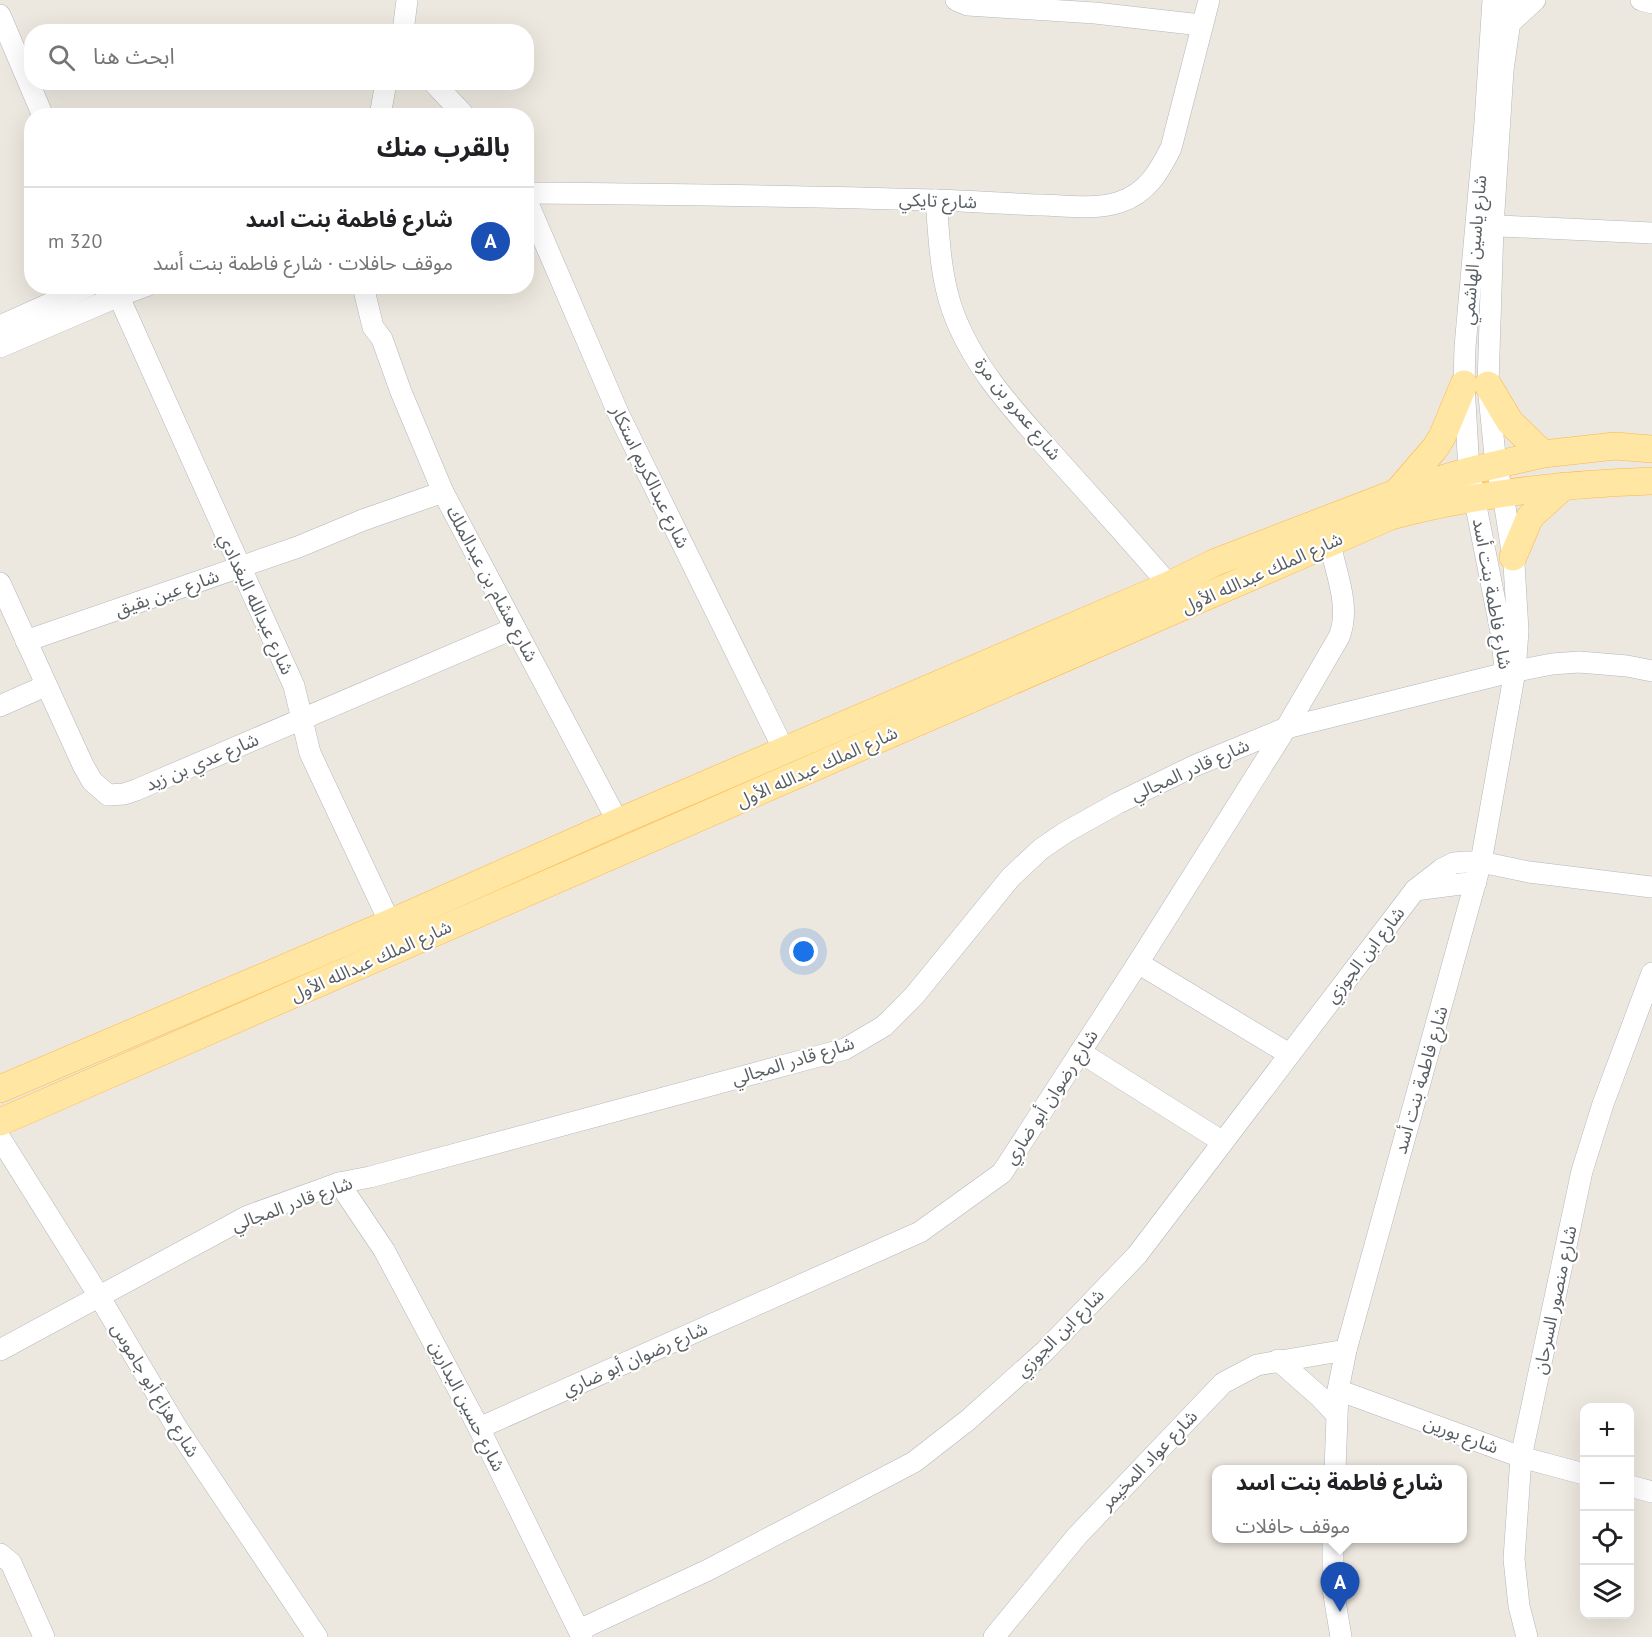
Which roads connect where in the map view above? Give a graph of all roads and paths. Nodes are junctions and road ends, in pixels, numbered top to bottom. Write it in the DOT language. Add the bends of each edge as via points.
graph roads {
  1 [pos="396,0"];
  2 [pos="407,0"];
  3 [pos="956,0"];
  4 [pos="1209,0"];
  5 [pos="1513,0"];
  6 [pos="1535,0"];
  7 [pos="1641,0"];
  8 [pos="1652,3"];
  9 [pos="1495,10"];
  10 [pos="0,15"];
  11 [pos="393,24"];
  12 [pos="405,24"];
  13 [pos="1201,25"];
  14 [pos="24,71"];
  15 [pos="32,90"];
  16 [pos="385,90"];
  17 [pos="396,90"];
  18 [pos="441,90"];
  19 [pos="40,108"];
  20 [pos="381,108"];
  21 [pos="393,108"];
  22 [pos="457,108"];
  23 [pos="534,193"];
  24 [pos="936,200"];
  25 [pos="534,218"];
  26 [pos="1485,226"];
  27 [pos="1652,233"];
  28 [pos="71,294"];
  29 [pos="110,294"];
  30 [pos="117,294"];
  31 [pos="365,294"];
  32 [pos="377,294"];
  33 [pos="0,326"];
  34 [pos="382,339"];
  35 [pos="0,347"];
  36 [pos="1476,385"];
  37 [pos="1652,449"];
  38 [pos="1543,454"];
  39 [pos="1496,466"];
  40 [pos="1469,471"];
  41 [pos="1652,481"];
  42 [pos="1564,486"];
  43 [pos="443,492"];
  44 [pos="1398,492"];
  45 [pos="1503,494"];
  46 [pos="1474,499"];
  47 [pos="1330,544"];
  48 [pos="1513,557"];
  49 [pos="239,568"];
  50 [pos="0,583"];
  51 [pos="1169,585"];
  52 [pos="515,628"];
  53 [pos="26,641"];
  54 [pos="1652,671"];
  55 [pos="1510,678"];
  56 [pos="45,686"];
  57 [pos="0,706"];
  58 [pos="303,720"];
  59 [pos="1286,728"];
  60 [pos="784,750"];
  61 [pos="618,822"];
  62 [pos="1479,872"];
  63 [pos="1652,887"];
  64 [pos="390,923"];
  65 [pos="1138,963"];
  66 [pos="1652,973"];
  67 [pos="1080,1052"];
  68 [pos="1289,1054"];
  69 [pos="0,1089"];
  70 [pos="0,1122"];
  71 [pos="0,1138"];
  72 [pos="1223,1142"];
  73 [pos="339,1183"];
  74 [pos="99,1296"];
  75 [pos="0,1350"];
  76 [pos="1346,1350"];
  77 [pos="1278,1360"];
  78 [pos="1338,1390"];
  79 [pos="1336,1414"];
  80 [pos="479,1428"];
  81 [pos="1521,1457"];
  82 [pos="1335,1465"];
  83 [pos="1580,1473"];
  84 [pos="1634,1487"];
  85 [pos="1652,1492"];
  86 [pos="1333,1543"];
  87 [pos="0,1554"];
  88 [pos="581,1633"];
  89 [pos="44,1637"];
  90 [pos="317,1637"];
  91 [pos="994,1637"];
  92 [pos="1341,1637"];
  93 [pos="1527,1637"];
  1 -- 11 [label="street"];
  2 -- 12 [label="street"];
  3 -- 13 [label="street" via="968,5"];
  4 -- 13 [label="street, شارع تايكي"];
  5 -- 9 [label="street, شارع ياسين الهاشمي"];
  6 -- 9 [label="street"];
  7 -- 8 [label="street"];
  9 -- 26 [label="street, شارع ياسين الهاشمي"];
  10 -- 14 [label="street"];
  13 -- 24 [label="street, شارع تايكي" via="1171,148 1163,165 1136,195 1118,203 1084,207"];
  15 -- 19 [label="street"];
  16 -- 20 [label="street"];
  17 -- 21 [label="street"];
  18 -- 22 [label="street"];
  23 -- 24 [label="street, شارع تايكي"];
  24 -- 51 [label="street, شارع عمرو بن مرة" via="944,283 974,356 1017,414"];
  25 -- 60 [label="street, شارع عبدالكريم استكار" via="619,415"];
  26 -- 27 [label="street"];
  26 -- 36 [label="street, شارع ياسين الهاشمي" via="1465,347"];
  28 -- 33 [label="street"];
  29 -- 35 [label="street"];
  30 -- 49 [label="street, شارع عبدالله البغدادي"];
  31 -- 34 [label="street, شارع هشام بن عبدالملك" via="374,327"];
  32 -- 34 [label="street, شارع هشام بن عبدالملك"];
  34 -- 43 [label="street, شارع هشام بن عبدالملك"];
  36 -- 38 [label="main road"];
  36 -- 39 [label="street, شارع ياسين الهاشمي"];
  36 -- 40 [label="street, شارع ياسين الهاشمي"];
  36 -- 44 [label="main road" via="1435,448"];
  37 -- 38 [label="main road, شارع الملك عبدالله الأول" via="1615,446"];
  38 -- 39 [label="main road, شارع الملك عبدالله الأول"];
  39 -- 40 [label="main road, شارع الملك عبدالله الأول"];
  39 -- 45 [label="street, شارع ياسين الهاشمي"];
  40 -- 44 [label="main road, شارع الملك عبدالله الأول"];
  40 -- 46 [label="street, شارع ياسين الهاشمي"];
  41 -- 42 [label="main road, شارع الملك عبدالله الأول"];
  42 -- 45 [label="main road, شارع الملك عبدالله الأول"];
  42 -- 48 [label="main road" via="1530,517"];
  43 -- 49 [label="street, شارع عين بقيق"];
  43 -- 52 [label="street, شارع هشام بن عبدالملك"];
  44 -- 51 [label="main road, شارع الملك عبدالله الأول" via="1216,562"];
  45 -- 46 [label="main road, شارع الملك عبدالله الأول"];
  45 -- 48 [label="street, شارع فاطمة بنت أسد"];
  46 -- 47 [label="main road, شارع الملك عبدالله الأول" via="1391,516"];
  46 -- 55 [label="street, شارع فاطمة بنت أسد"];
  47 -- 59 [label="street, شارع رضوان أبو ضاري" via="1344,607 1342,629"];
  47 -- 70 [label="main road, شارع الملك عبدالله الأول"];
  48 -- 55 [label="street, شارع فاطمة بنت أسد" via="1518,631"];
  49 -- 53 [label="street, شارع عين بقيق"];
  49 -- 58 [label="street, شارع عبدالله البغدادي" via="294,686"];
  50 -- 53 [label="street, شارع عدي بن زيد"];
  51 -- 60 [label="main road, شارع الملك عبدالله الأول"];
  52 -- 58 [label="street, شارع عدي بن زيد"];
  52 -- 61 [label="street, شارع هشام بن عبدالملك"];
  53 -- 56 [label="street, شارع عدي بن زيد"];
  54 -- 55 [label="street, شارع قادر المجالي" via="1580,662"];
  55 -- 59 [label="street, شارع قادر المجالي"];
  55 -- 62 [label="street, شارع فاطمة بنت أسد"];
  56 -- 57 [label="street"];
  56 -- 58 [label="street, شارع عدي بن زيد" via="92,781 108,795 136,790"];
  58 -- 64 [label="street, شارع عبدالله البغدادي" via="310,753"];
  59 -- 65 [label="street, شارع رضوان أبو ضاري"];
  59 -- 73 [label="street, شارع قادر المجالي" via="1118,803 1041,849 1011,877 914,996 884,1026 845,1049"];
  60 -- 61 [label="main road, شارع الملك عبدالله الأول"];
  61 -- 64 [label="main road, شارع الملك عبدالله الأول"];
  62 -- 63 [label="street, شارع ابن الجوزي" via="1530,872"];
  62 -- 68 [label="street, شارع ابن الجوزي" via="1454,863 1415,890"];
  62 -- 76 [label="street, شارع فاطمة بنت أسد"];
  64 -- 69 [label="main road, شارع الملك عبدالله الأول"];
  65 -- 67 [label="street, شارع رضوان أبو ضاري"];
  65 -- 68 [label="street"];
  66 -- 81 [label="street, شارع منصور السرحان" via="1582,1171"];
  67 -- 72 [label="street"];
  67 -- 80 [label="street, شارع رضوان أبو ضاري" via="1002,1173 920,1232"];
  68 -- 72 [label="street, شارع ابن الجوزي"];
  71 -- 74 [label="street, شارع هزاع أبو جاموس"];
  72 -- 88 [label="street, شارع ابن الجوزي" via="1137,1255 1045,1351 914,1462"];
  73 -- 74 [label="street, شارع قادر المجالي" via="248,1216"];
  73 -- 80 [label="street, شارع حسين البدارين" via="384,1250"];
  74 -- 75 [label="street, شارع قادر المجالي"];
  74 -- 90 [label="street, شارع هزاع أبو جاموس" via="177,1428"];
  76 -- 77 [label="street, شارع عواد المخيمر"];
  76 -- 78 [label="street, شارع فاطمة بنت أسد"];
  77 -- 79 [label="street"];
  77 -- 91 [label="street, شارع عواد المخيمر" via="1257,1365 1223,1383 1077,1536"];
  78 -- 79 [label="street, شارع فاطمة بنت أسد"];
  78 -- 81 [label="street, شارع بورين"];
  79 -- 82 [label="street, شارع فاطمة بنت أسد"];
  80 -- 88 [label="street, شارع حسين البدارين"];
  81 -- 83 [label="street, شارع بورين"];
  81 -- 93 [label="street, شارع منصور السرحان" via="1514,1559"];
  84 -- 85 [label="street"];
  86 -- 92 [label="street" via="1333,1589"];
  87 -- 89 [label="street" via="11,1563"];
}
